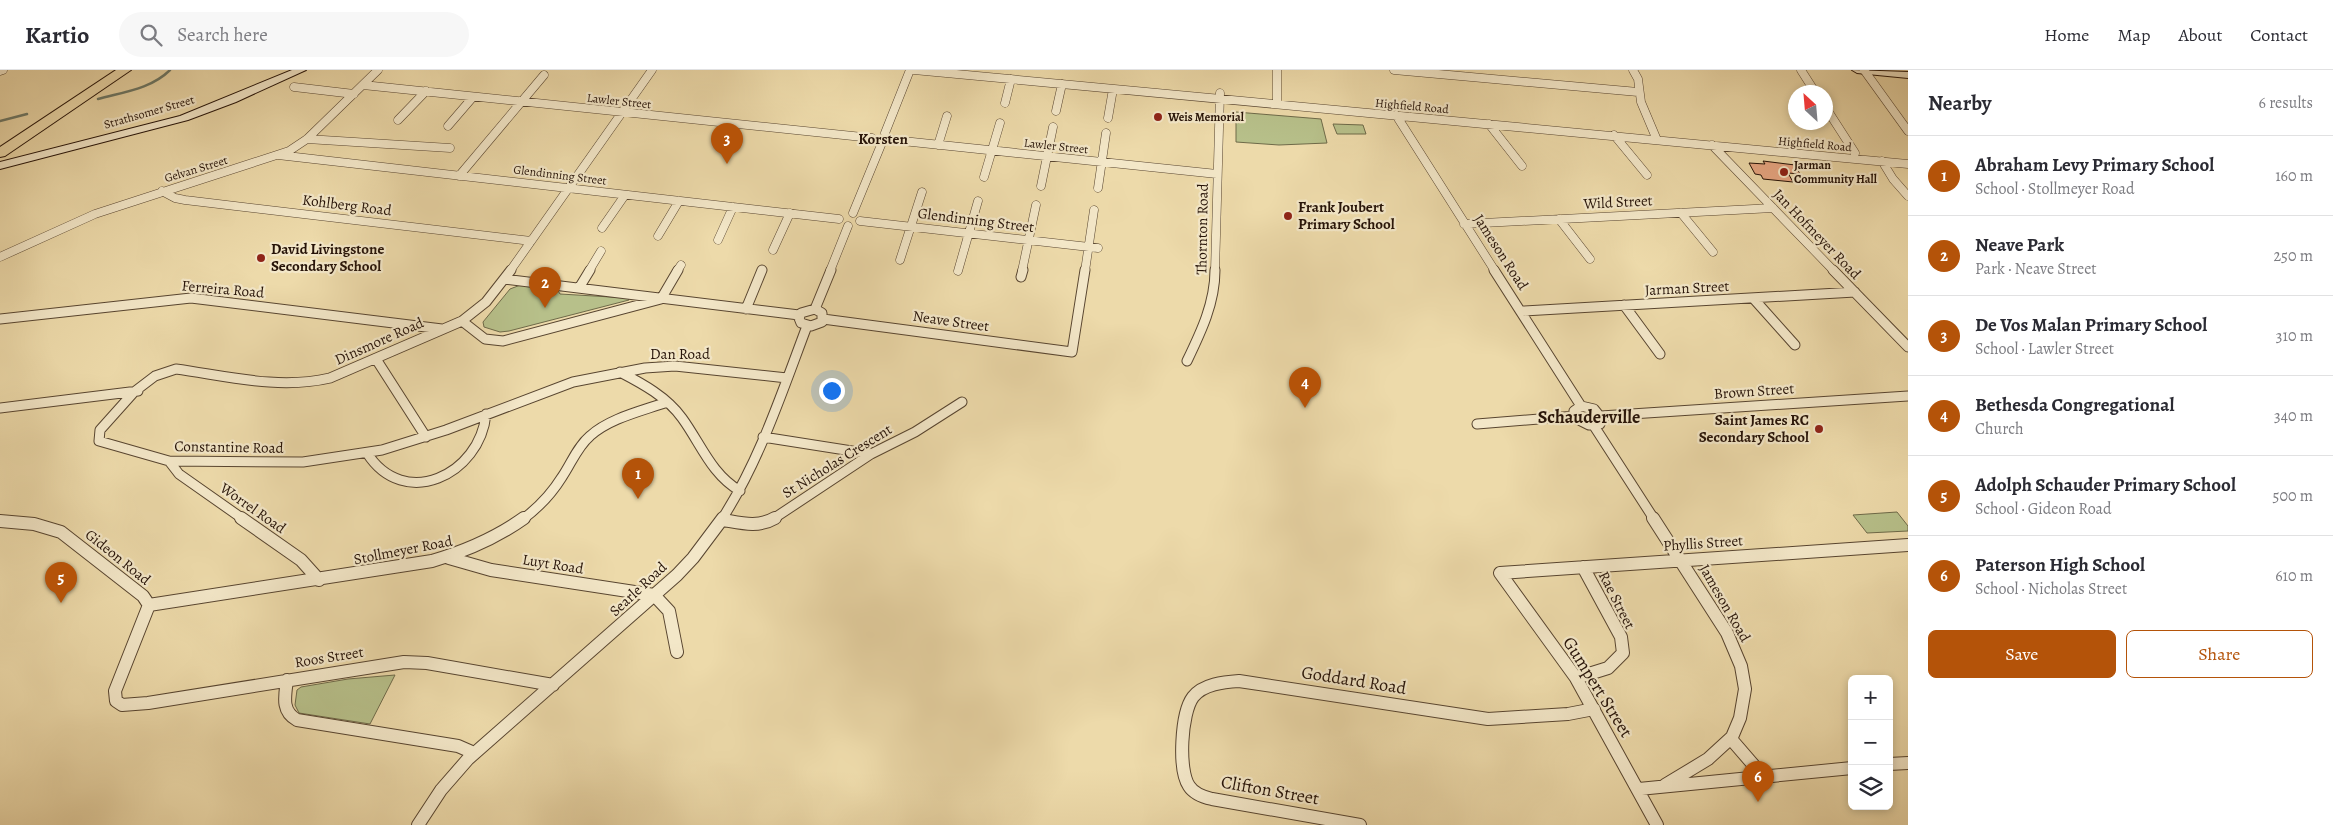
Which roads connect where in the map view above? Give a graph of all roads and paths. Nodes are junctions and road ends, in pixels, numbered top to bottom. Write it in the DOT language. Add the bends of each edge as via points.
graph roads {
  1 [pos="103,70"];
  2 [pos="124,70"];
  3 [pos="301,70"];
  4 [pos="378,70"];
  5 [pos="652,70"];
  6 [pos="910,70"];
  7 [pos="914,70"];
  8 [pos="923,70"];
  9 [pos="972,70"];
  10 [pos="1277,70"];
  11 [pos="1394,70"];
  12 [pos="1633,70"];
  13 [pos="1801,70"];
  14 [pos="1857,70"];
  15 [pos="1864,70"];
  16 [pos="544,75"];
  17 [pos="1908,75"];
  18 [pos="1011,79"];
  19 [pos="1062,84"];
  20 [pos="363,85"];
  21 [pos="1811,85"];
  22 [pos="294,87"];
  23 [pos="1113,89"];
  24 [pos="426,92"];
  25 [pos="1638,92"];
  26 [pos="354,94"];
  27 [pos="1220,96"];
  28 [pos="473,97"];
  29 [pos="1277,101"];
  30 [pos="521,102"];
  31 [pos="1005,103"];
  32 [pos="1056,111"];
  33 [pos="622,112"];
  34 [pos="1396,115"];
  35 [pos="947,116"];
  36 [pos="1108,118"];
  37 [pos="1833,119"];
  38 [pos="398,120"];
  39 [pos="1000,123"];
  40 [pos="1490,124"];
  41 [pos="448,126"];
  42 [pos="1053,126"];
  43 [pos="1908,131"];
  44 [pos="885,133"];
  45 [pos="1106,133"];
  46 [pos="1614,135"];
  47 [pos="1656,137"];
  48 [pos="872,138"];
  49 [pos="0,139"];
  50 [pos="307,139"];
  51 [pos="893,140"];
  52 [pos="1710,142"];
  53 [pos="938,144"];
  54 [pos="881,145"];
  55 [pos="450,148"];
  56 [pos="992,150"];
  57 [pos="0,153"];
  58 [pos="1855,153"];
  59 [pos="278,155"];
  60 [pos="1046,156"];
  61 [pos="1908,158"];
  62 [pos="1882,161"];
  63 [pos="1101,162"];
  64 [pos="1908,164"];
  65 [pos="0,166"];
  66 [pos="1522,166"];
  67 [pos="1217,174"];
  68 [pos="1647,175"];
  69 [pos="459,176"];
  70 [pos="984,178"];
  71 [pos="1041,186"];
  72 [pos="568,188"];
  73 [pos="1098,188"];
  74 [pos="162,191"];
  75 [pos="922,192"];
  76 [pos="624,195"];
  77 [pos="1908,196"];
  78 [pos="679,201"];
  79 [pos="978,201"];
  80 [pos="1036,205"];
  81 [pos="733,207"];
  82 [pos="1774,208"];
  83 [pos="1094,210"];
  84 [pos="790,213"];
  85 [pos="853,213"];
  86 [pos="1680,213"];
  87 [pos="839,219"];
  88 [pos="1559,219"];
  89 [pos="860,221"];
  90 [pos="1464,224"];
  91 [pos="848,226"];
  92 [pos="911,227"];
  93 [pos="602,228"];
  94 [pos="970,234"];
  95 [pos="658,236"];
  96 [pos="531,240"];
  97 [pos="718,240"];
  98 [pos="1028,240"];
  99 [pos="1088,247"];
  100 [pos="1098,248"];
  101 [pos="773,250"];
  102 [pos="601,251"];
  103 [pos="1713,252"];
  104 [pos="0,257"];
  105 [pos="1590,259"];
  106 [pos="900,260"];
  107 [pos="681,265"];
  108 [pos="762,270"];
  109 [pos="958,271"];
  110 [pos="1021,277"];
  111 [pos="504,279"];
  112 [pos="579,288"];
  113 [pos="1855,292"];
  114 [pos="1753,298"];
  115 [pos="661,299"];
  116 [pos="1624,305"];
  117 [pos="746,309"];
  118 [pos="815,309"];
  119 [pos="1522,311"];
  120 [pos="800,315"];
  121 [pos="0,318"];
  122 [pos="823,319"];
  123 [pos="462,321"];
  124 [pos="807,326"];
  125 [pos="443,329"];
  126 [pos="1795,345"];
  127 [pos="1908,347"];
  128 [pos="1660,354"];
  129 [pos="376,359"];
  130 [pos="1187,361"];
  131 [pos="620,372"];
  132 [pos="787,378"];
  133 [pos="573,382"];
  134 [pos="138,391"];
  135 [pos="1908,396"];
  136 [pos="667,402"];
  137 [pos="962,402"];
  138 [pos="1581,406"];
  139 [pos="0,408"];
  140 [pos="486,414"];
  141 [pos="1574,416"];
  142 [pos="1601,416"];
  143 [pos="1477,424"];
  144 [pos="1594,426"];
  145 [pos="426,437"];
  146 [pos="763,437"];
  147 [pos="367,453"];
  148 [pos="871,454"];
  149 [pos="169,462"];
  150 [pos="740,491"];
  151 [pos="722,520"];
  152 [pos="0,521"];
  153 [pos="1908,545"];
  154 [pos="449,558"];
  155 [pos="1682,559"];
  156 [pos="1583,567"];
  157 [pos="1500,573"];
  158 [pos="319,580"];
  159 [pos="654,595"];
  160 [pos="149,605"];
  161 [pos="677,652"];
  162 [pos="1576,678"];
  163 [pos="287,680"];
  164 [pos="553,684"];
  165 [pos="115,697"];
  166 [pos="1594,709"];
  167 [pos="1731,739"];
  168 [pos="474,752"];
  169 [pos="1908,763"];
  170 [pos="1893,764"];
  171 [pos="1848,768"];
  172 [pos="1184,776"];
  173 [pos="1763,776"];
  174 [pos="1665,785"];
  175 [pos="1639,789"];
  176 [pos="418,825"];
  177 [pos="1360,825"];
  178 [pos="1657,825"];
  1 -- 49 [label="highway"];
  2 -- 57 [label="highway"];
  3 -- 65 [label="street, Strathsomer Street" via="184,118"];
  4 -- 20 [label="street, Gelvan Street"];
  5 -- 33 [label="street, Dinsmore Road"];
  6 -- 44 [label="street"];
  7 -- 8 [label="street, Highfield Road"];
  8 -- 18 [label="street, Highfield Road"];
  9 -- 27 [label="street, Highfield Road"];
  10 -- 29 [label="street"];
  11 -- 25 [label="street"];
  12 -- 25 [label="street" via="1638,79"];
  13 -- 21 [label="street"];
  14 -- 15 [label="street"];
  15 -- 17 [label="street"];
  15 -- 43 [label="street"];
  16 -- 30 [label="street"];
  18 -- 19 [label="street, Highfield Road"];
  18 -- 31 [label="street"];
  19 -- 23 [label="street, Highfield Road"];
  19 -- 32 [label="street"];
  20 -- 24 [label="street, Lawler Street"];
  20 -- 26 [label="street, Gelvan Street"];
  22 -- 26 [label="street"];
  23 -- 27 [label="street, Highfield Road"];
  23 -- 36 [label="street"];
  24 -- 28 [label="street, Lawler Street"];
  24 -- 38 [label="street"];
  25 -- 47 [label="street"];
  26 -- 50 [label="street, Gelvan Street"];
  27 -- 29 [label="street, Highfield Road"];
  27 -- 67 [label="street, Thornton Road"];
  28 -- 30 [label="street, Lawler Street"];
  28 -- 41 [label="street"];
  29 -- 34 [label="street, Highfield Road"];
  29 -- 47 [label="street, Highfield Road"];
  30 -- 33 [label="street, Lawler Street"];
  30 -- 69 [label="street"];
  33 -- 48 [label="street, Lawler Street"];
  33 -- 72 [label="street, Dinsmore Road"];
  34 -- 40 [label="street, Highfield Road"];
  34 -- 90 [label="street, Jameson Road"];
  35 -- 53 [label="street"];
  37 -- 58 [label="street"];
  39 -- 56 [label="street"];
  40 -- 46 [label="street, Highfield Road"];
  40 -- 66 [label="street"];
  42 -- 60 [label="street"];
  44 -- 48 [label="street"];
  44 -- 51 [label="street"];
  45 -- 63 [label="street"];
  46 -- 47 [label="street, Highfield Road"];
  46 -- 68 [label="street"];
  47 -- 52 [label="street, Highfield Road"];
  48 -- 54 [label="street"];
  50 -- 55 [label="street"];
  50 -- 59 [label="street, Gelvan Street"];
  51 -- 53 [label="street, Lawler Street"];
  51 -- 54 [label="street"];
  52 -- 58 [label="street, Highfield Road"];
  52 -- 62 [label="street, Highfield Road"];
  52 -- 82 [label="street, Jan Hofmeyer Road"];
  53 -- 56 [label="street, Lawler Street"];
  54 -- 85 [label="street"];
  56 -- 60 [label="street, Lawler Street"];
  56 -- 70 [label="street"];
  58 -- 61 [label="street, Highfield Road"];
  59 -- 69 [label="street, Glendinning Street"];
  59 -- 74 [label="street, Gelvan Street"];
  60 -- 63 [label="street, Lawler Street"];
  60 -- 71 [label="street"];
  62 -- 64 [label="street, Highfield Road"];
  62 -- 77 [label="street"];
  63 -- 67 [label="street, Lawler Street"];
  63 -- 73 [label="street"];
  67 -- 130 [label="street, Thornton Road" via="1214,285 1205,323"];
  69 -- 72 [label="street, Glendinning Street"];
  72 -- 76 [label="street, Glendinning Street"];
  72 -- 96 [label="street, Dinsmore Road"];
  74 -- 96 [label="street, Kohlberg Road" via="185,200"];
  74 -- 104 [label="street, Gelvan Street" via="82,218"];
  75 -- 92 [label="street"];
  76 -- 78 [label="street, Glendinning Street"];
  76 -- 93 [label="street"];
  78 -- 81 [label="street, Glendinning Street"];
  78 -- 95 [label="street"];
  79 -- 94 [label="street"];
  80 -- 98 [label="street"];
  81 -- 84 [label="street, Glendinning Street"];
  81 -- 97 [label="street"];
  82 -- 86 [label="street, Wild Street"];
  82 -- 113 [label="street, Jan Hofmeyer Road"];
  83 -- 99 [label="street"];
  84 -- 87 [label="street, Glendinning Street"];
  84 -- 101 [label="street"];
  85 -- 87 [label="street" via="844,214"];
  85 -- 89 [label="street" via="860,216"];
  86 -- 88 [label="street, Wild Street"];
  86 -- 103 [label="street"];
  87 -- 91 [label="street" via="841,224"];
  88 -- 90 [label="street, Wild Street"];
  88 -- 105 [label="street"];
  89 -- 91 [label="street"];
  89 -- 92 [label="street, Glendinning Street"];
  90 -- 119 [label="street, Jameson Road"];
  91 -- 118 [label="street"];
  92 -- 94 [label="street, Glendinning Street"];
  92 -- 106 [label="street"];
  94 -- 98 [label="street, Glendinning Street"];
  94 -- 109 [label="street"];
  96 -- 111 [label="street, Dinsmore Road"];
  98 -- 99 [label="street, Glendinning Street"];
  98 -- 110 [label="street"];
  99 -- 100 [label="street, Glendinning Street"];
  99 -- 122 [label="street, Neave Street" via="1074,350 1068,352"];
  102 -- 112 [label="street"];
  107 -- 115 [label="street"];
  108 -- 117 [label="street"];
  111 -- 112 [label="street"];
  111 -- 123 [label="street, Dinsmore Road" via="482,306"];
  112 -- 115 [label="street"];
  113 -- 114 [label="street, Jarman Street"];
  113 -- 127 [label="street, Jan Hofmeyer Road"];
  114 -- 116 [label="street, Jarman Street"];
  114 -- 126 [label="street"];
  115 -- 117 [label="street"];
  115 -- 123 [label="street" via="503,341 482,338"];
  116 -- 119 [label="street, Jarman Street"];
  116 -- 128 [label="street"];
  117 -- 120 [label="street"];
  118 -- 120 [label="street"];
  118 -- 122 [label="street" via="822,313"];
  119 -- 138 [label="street, Jameson Road"];
  120 -- 124 [label="street" via="801,323"];
  121 -- 125 [label="street, Ferreira Road" via="192,298"];
  122 -- 124 [label="street"];
  123 -- 125 [label="street, Dinsmore Road"];
  124 -- 132 [label="street, Searle Road"];
  125 -- 129 [label="street, Dinsmore Road"];
  129 -- 134 [label="street, Dinsmore Road" via="337,376 301,384 171,369 154,375"];
  129 -- 145 [label="street"];
  131 -- 132 [label="street, Dan Road" via="675,366"];
  131 -- 133 [label="street, Dan Road"];
  131 -- 136 [label="street"];
  132 -- 146 [label="street, Searle Road"];
  133 -- 140 [label="street, Constantine Road"];
  134 -- 139 [label="street"];
  134 -- 149 [label="street, Constantine Road" via="100,430 99,441"];
  135 -- 142 [label="street, Brown Street"];
  136 -- 150 [label="street" via="686,423 724,481"];
  136 -- 154 [label="street, Stollmeyer Road" via="592,434 558,484 534,511 490,540"];
  137 -- 148 [label="street, St Nicholas Crescent" via="915,432"];
  138 -- 141 [label="street" via="1574,410"];
  138 -- 142 [label="street" via="1591,408"];
  140 -- 145 [label="street, Constantine Road"];
  140 -- 147 [label="street" via="484,431 470,457 457,469 430,481 406,482 387,476 374,466"];
  141 -- 143 [label="street"];
  141 -- 144 [label="street"];
  142 -- 144 [label="street" via="1602,422"];
  144 -- 155 [label="street, Jameson Road"];
  145 -- 147 [label="street, Constantine Road"];
  146 -- 148 [label="street"];
  146 -- 150 [label="street, Searle Road"];
  147 -- 149 [label="street, Constantine Road" via="303,462"];
  148 -- 151 [label="street, St Nicholas Crescent" via="768,522 754,525"];
  149 -- 158 [label="street, Worrel Road" via="179,474 302,560"];
  150 -- 151 [label="street, Searle Road"];
  151 -- 159 [label="street, Searle Road" via="692,560"];
  152 -- 160 [label="street, Gideon Road" via="34,524 61,532 143,596"];
  153 -- 155 [label="street, Phyllis Street"];
  154 -- 158 [label="street, Stollmeyer Road"];
  154 -- 159 [label="street, Luyt Road" via="491,570"];
  155 -- 156 [label="street, Phyllis Street"];
  155 -- 167 [label="street, Jameson Road" via="1733,644 1745,674 1743,706"];
  156 -- 157 [label="street, Phyllis Street"];
  156 -- 162 [label="street, Rae Street" via="1621,637 1623,653 1614,665"];
  157 -- 162 [label="street, Gumpert Street"];
  158 -- 160 [label="street, Stollmeyer Road"];
  159 -- 161 [label="street" via="669,611"];
  159 -- 164 [label="street, Searle Road"];
  160 -- 165 [label="street, Gideon Road"];
  162 -- 166 [label="street, Gumpert Street"];
  163 -- 164 [label="street, Roos Street" via="389,663 416,662"];
  163 -- 165 [label="street, Roos Street" via="127,706 118,704"];
  163 -- 168 [label="street" via="285,708 297,720 458,746"];
  164 -- 168 [label="street, Searle Road"];
  166 -- 172 [label="street, Goddard Road" via="1488,719 1262,683 1232,682 1204,689 1187,706"];
  166 -- 175 [label="street, Gumpert Street"];
  167 -- 173 [label="street"];
  167 -- 174 [label="street, Jameson Road" via="1705,762"];
  168 -- 176 [label="street, Searle Road" via="440,790"];
  169 -- 170 [label="street"];
  171 -- 173 [label="street"];
  172 -- 177 [label="street, Clifton Street" via="1190,788 1206,798"];
  173 -- 174 [label="street"];
  174 -- 175 [label="street"];
  175 -- 178 [label="street, Gumpert Street"];
}
